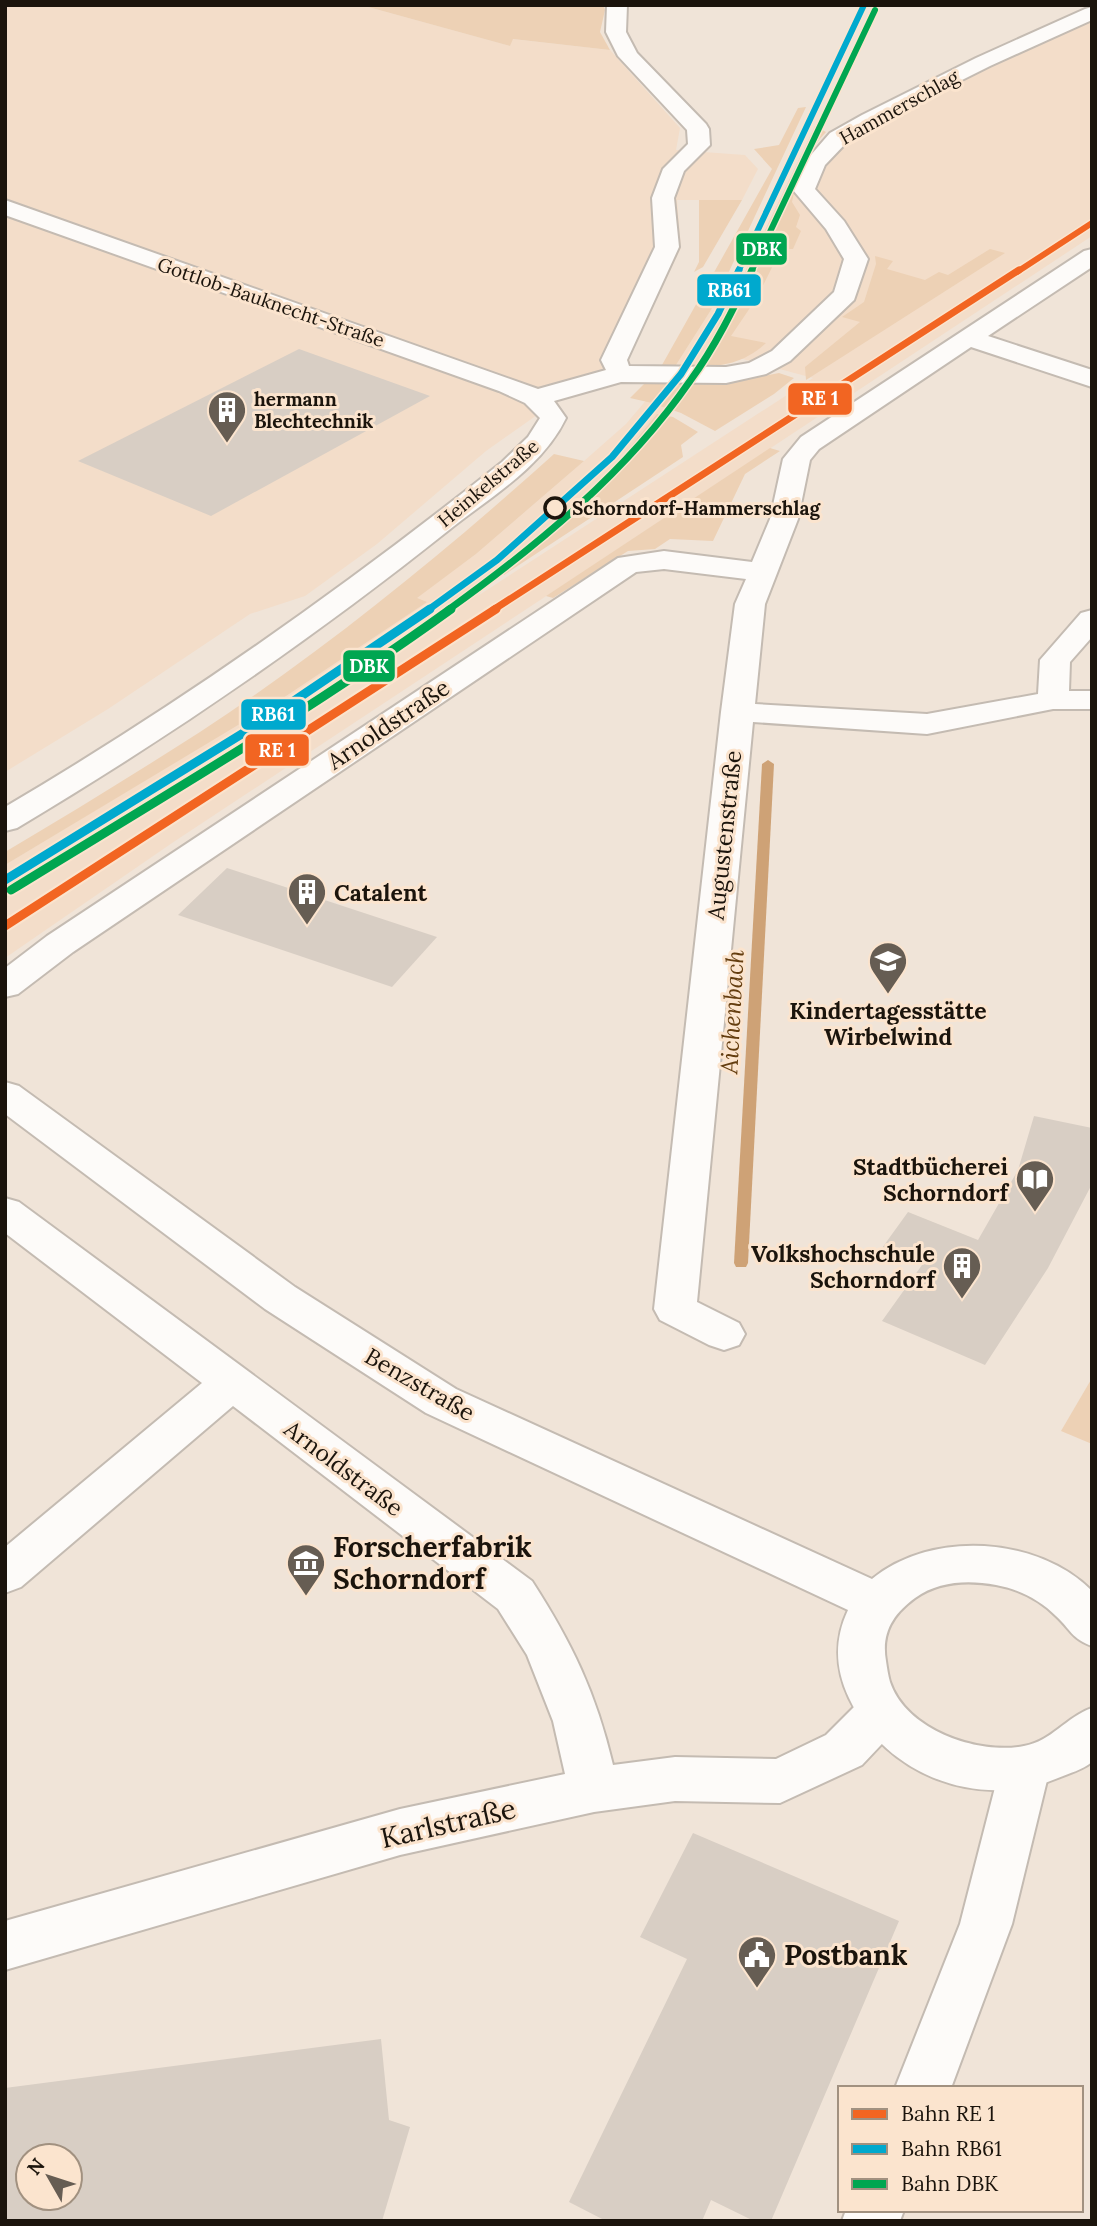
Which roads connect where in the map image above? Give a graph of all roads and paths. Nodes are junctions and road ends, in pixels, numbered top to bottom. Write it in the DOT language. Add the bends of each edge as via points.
graph roads {
  1 [pos="617,5"];
  2 [pos="1092,13"];
  3 [pos="5,207"];
  4 [pos="1092,256"];
  5 [pos="969,338"];
  6 [pos="620,374"];
  7 [pos="1092,379"];
  8 [pos="536,398"];
  9 [pos="761,572"];
  10 [pos="1092,619"];
  11 [pos="1053,700"];
  12 [pos="1092,700"];
  13 [pos="737,712"];
  14 [pos="5,821"];
  15 [pos="5,986"];
  16 [pos="5,1095"];
  17 [pos="5,1212"];
  18 [pos="723,1334"];
  19 [pos="230,1384"];
  20 [pos="5,1574"];
  21 [pos="1073,1590"];
  22 [pos="876,1602"];
  23 [pos="1092,1626"];
  24 [pos="880,1713"];
  25 [pos="1092,1729"];
  26 [pos="1025,1769"];
  27 [pos="594,1790"];
  28 [pos="5,1946"];
  29 [pos="924,2086"];
  1 -- 6 [label="street" via="616,32 628,56 698,129 699,145 674,169 663,198 667,247 614,360"];
  2 -- 6 [label="street, Hammerschlag" via="869,119 838,138 815,163 804,190 836,226 856,259 845,295 781,356 758,369 726,375"];
  3 -- 8 [label="street, Gottlob-Bauknecht-Straße"];
  4 -- 5 [label="street, Augustenstraße"];
  5 -- 7 [label="street"];
  5 -- 9 [label="street, Augustenstraße" via="810,443 797,459 784,519"];
  6 -- 8 [label="street"];
  8 -- 14 [label="street, Heinkelstraße" via="549,409 553,418 550,428 503,473 408,549 180,713"];
  9 -- 13 [label="street, Augustenstraße" via="750,604"];
  9 -- 15 [label="street, Arnoldstraße" via="664,560 628,564 71,936"];
  10 -- 11 [label="street" via="1055,660"];
  11 -- 12 [label="street"];
  11 -- 13 [label="street" via="927,724"];
  13 -- 18 [label="street, Augustenstraße" via="675,1309"];
  16 -- 22 [label="street, Benzstraße" via="280,1298 441,1401"];
  17 -- 19 [label="street, Arnoldstraße"];
  19 -- 20 [label="street"];
  19 -- 27 [label="street, Arnoldstraße" via="514,1595 548,1647 578,1721"];
  21 -- 22 [label="street" via="1007,1566 956,1562 910,1574"];
  21 -- 23 [label="street"];
  22 -- 24 [label="street" via="860,1636 861,1675"];
  24 -- 26 [label="street" via="909,1740 945,1760 984,1769"];
  24 -- 27 [label="street, Karlstraße" via="844,1750 780,1781 675,1779"];
  25 -- 26 [label="street" via="1069,1751"];
  26 -- 29 [label="street" via="986,1924"];
  27 -- 28 [label="street, Karlstraße" via="400,1832"];
}
